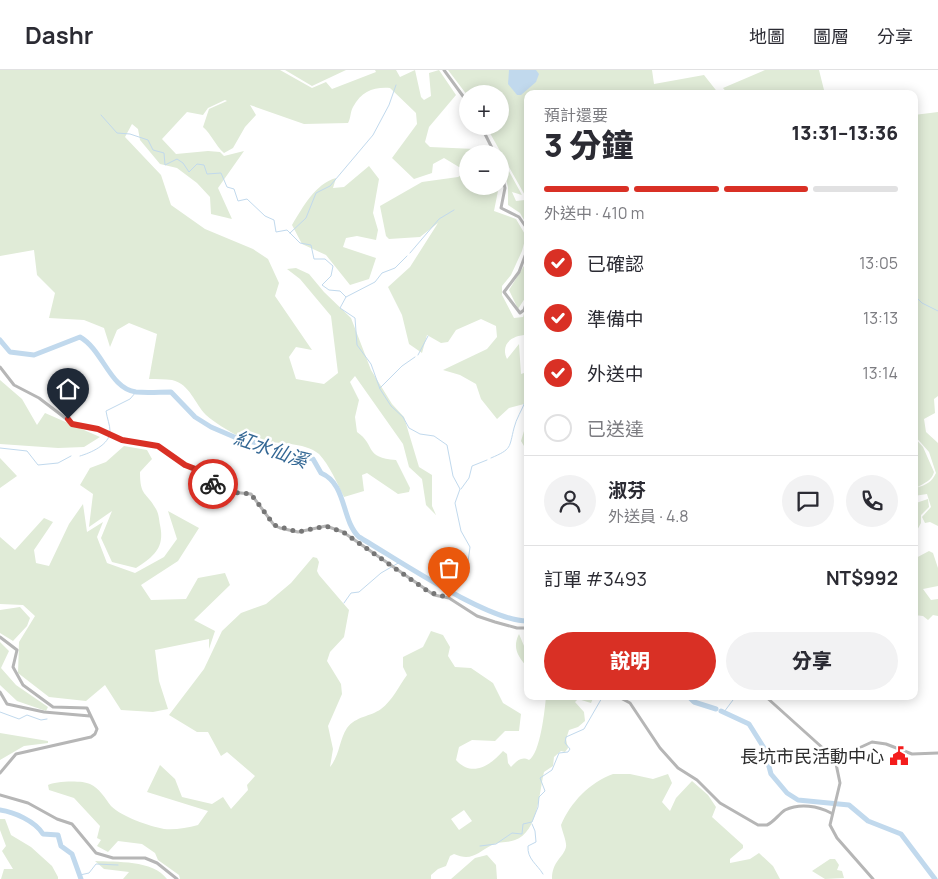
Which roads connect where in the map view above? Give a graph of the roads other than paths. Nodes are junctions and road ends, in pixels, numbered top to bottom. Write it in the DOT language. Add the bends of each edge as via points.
graph roads {
  1 [pos="444,70"];
  2 [pos="459,91"];
  3 [pos="503,195"];
  4 [pos="524,224"];
  5 [pos="524,259"];
  6 [pos="524,310"];
  7 [pos="0,367"];
  8 [pos="524,628"];
  9 [pos="0,637"];
  10 [pos="0,692"];
  11 [pos="624,700"];
  12 [pos="769,700"];
  13 [pos="90,716"];
  14 [pos="938,754"];
  15 [pos="835,759"];
  16 [pos="0,773"];
  17 [pos="0,795"];
  18 [pos="832,812"];
  19 [pos="177,879"];
  20 [pos="873,879"];
  1 -- 2 [label="street"];
  3 -- 4 [label="street" via="501,208 519,217"];
  5 -- 6 [label="street" via="519,272 504,292 520,313"];
  7 -- 8 [label="street" via="14,385 39,398 72,424 122,440 154,444 198,470 221,491 251,494 274,525 280,528 298,532 326,526 343,532 434,595 449,598 477,616"];
  9 -- 13 [label="street" via="17,650 13,667 17,677 30,691 42,696 53,707 87,708"];
  10 -- 13 [label="street" via="7,704 44,712"];
  11 -- 18 [label="street" via="630,704 678,768 697,780 720,803 758,825 767,826 795,806"];
  12 -- 15 [label="street"];
  13 -- 16 [label="street" via="95,723 95,734 42,750 16,754"];
  14 -- 15 [label="street" via="912,754 872,742"];
  15 -- 18 [label="street" via="840,776"];
  17 -- 19 [label="street" via="28,803 72,824 96,854 146,858"];
  18 -- 20 [label="street" via="832,831"];
}
